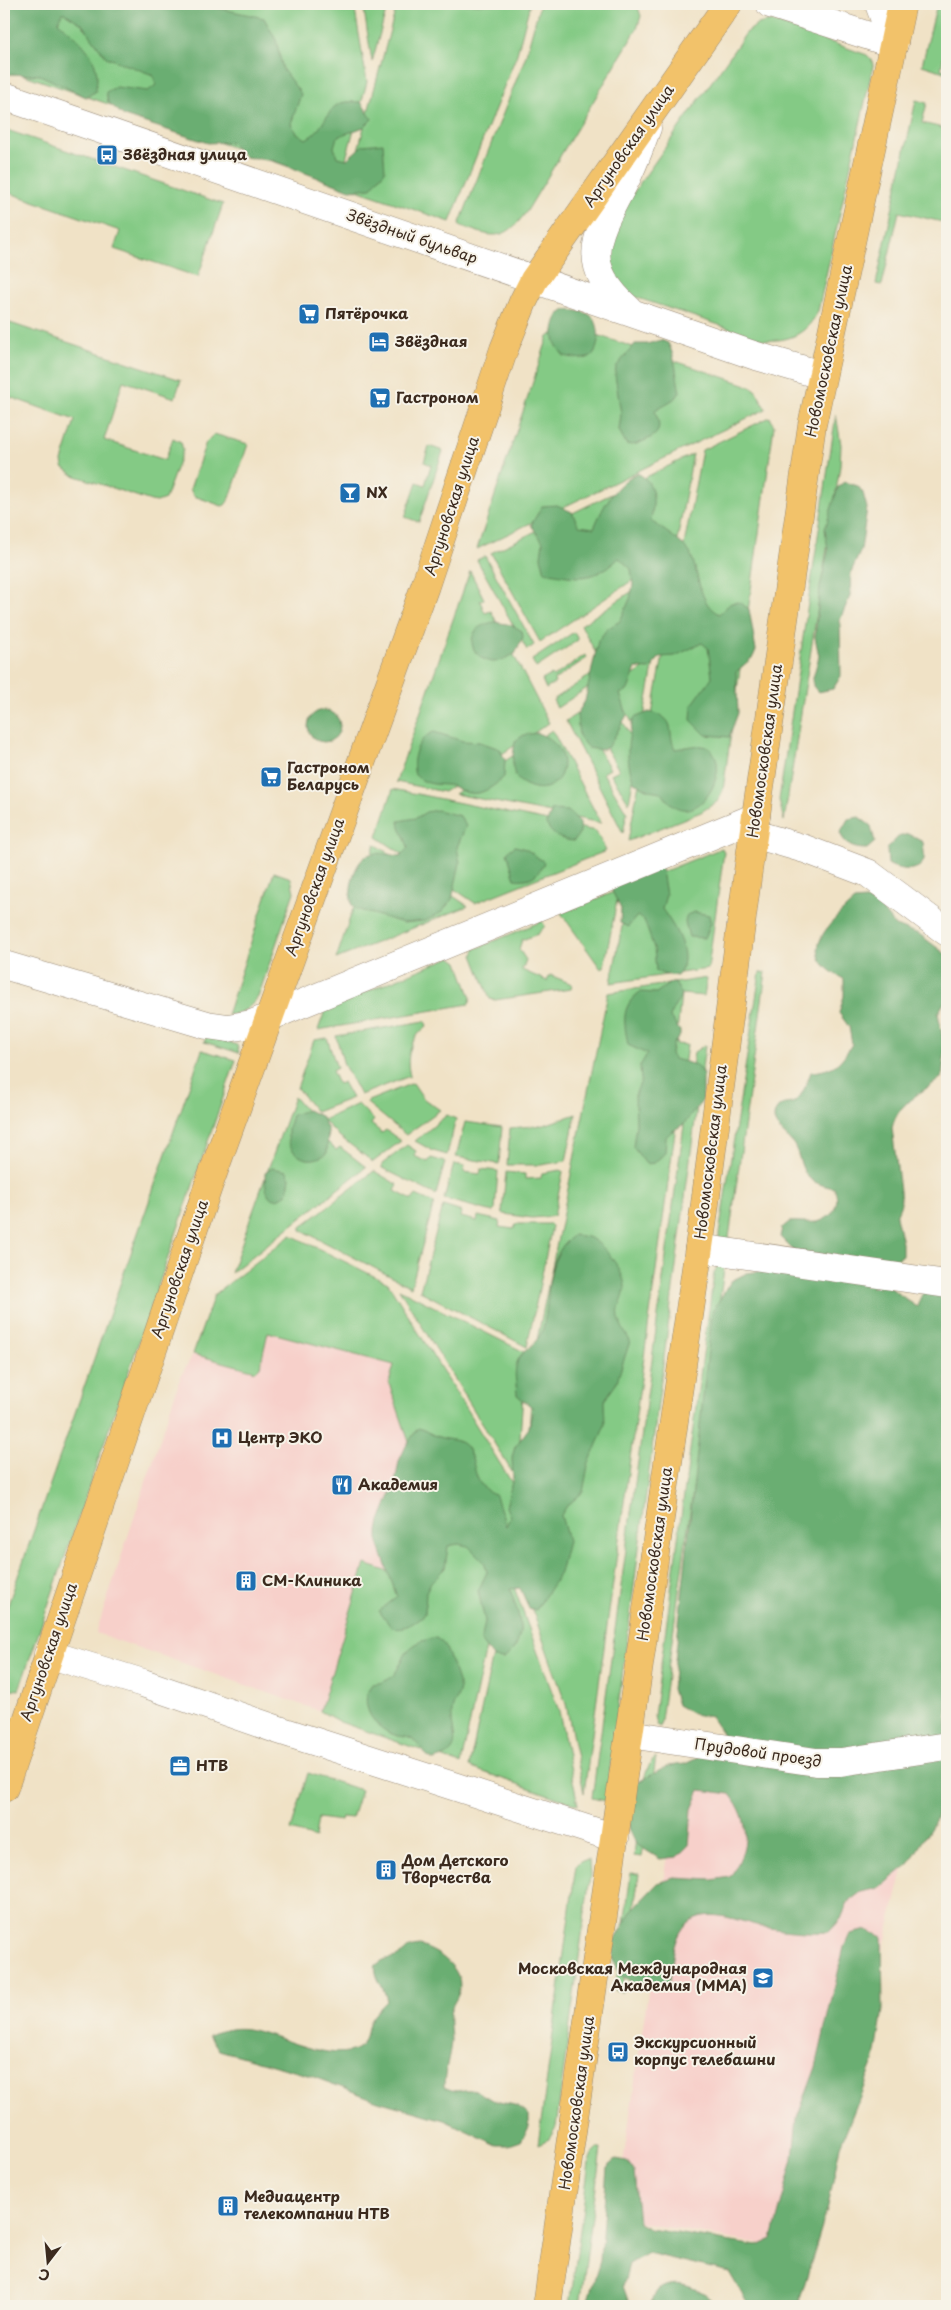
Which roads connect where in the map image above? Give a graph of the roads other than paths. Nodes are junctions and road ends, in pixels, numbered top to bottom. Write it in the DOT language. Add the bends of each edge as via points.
graph roads {
  1 [pos="728,4"];
  2 [pos="770,4"];
  3 [pos="879,4"];
  4 [pos="902,4"];
  5 [pos="894,44"];
  6 [pos="4,96"];
  7 [pos="655,109"];
  8 [pos="534,280"];
  9 [pos="632,312"];
  10 [pos="821,375"];
  11 [pos="755,825"];
  12 [pos="947,932"];
  13 [pos="4,965"];
  14 [pos="267,1018"];
  15 [pos="699,1248"];
  16 [pos="947,1284"];
  17 [pos="48,1654"];
  18 [pos="629,1734"];
  19 [pos="11,1738"];
  20 [pos="947,1746"];
  21 [pos="4,1788"];
  22 [pos="615,1838"];
  23 [pos="547,2306"];
  1 -- 7 [label="main road, Аргуновская улица"];
  2 -- 5 [label="street"];
  3 -- 5 [label="street"];
  4 -- 5 [label="main road, Новомосковская улица"];
  5 -- 10 [label="main road, Новомосковская улица"];
  6 -- 8 [label="street, Звёздный бульвар"];
  7 -- 8 [label="main road, Аргуновская улица"];
  7 -- 9 [label="street" via="629,174 597,240 598,272 615,297"];
  8 -- 9 [label="street, Звёздный бульвар"];
  8 -- 14 [label="main road, Аргуновская улица" via="504,349 426,586"];
  9 -- 10 [label="street, Звёздный бульвар" via="753,355"];
  10 -- 11 [label="main road, Новомосковская улица"];
  11 -- 12 [label="street" via="805,849 868,873"];
  11 -- 14 [label="street"];
  11 -- 15 [label="main road, Новомосковская улица"];
  13 -- 14 [label="street" via="207,1025 228,1028"];
  14 -- 17 [label="main road, Аргуновская улица"];
  15 -- 16 [label="street"];
  15 -- 18 [label="main road, Новомосковская улица"];
  17 -- 19 [label="main road, Аргуновская улица"];
  17 -- 22 [label="street"];
  18 -- 20 [label="street, Прудовой проезд" via="816,1762 841,1762"];
  18 -- 22 [label="main road, Новомосковская улица"];
  19 -- 21 [label="main road, Аргуновская улица"];
  22 -- 23 [label="main road, Новомосковская улица"];
}
